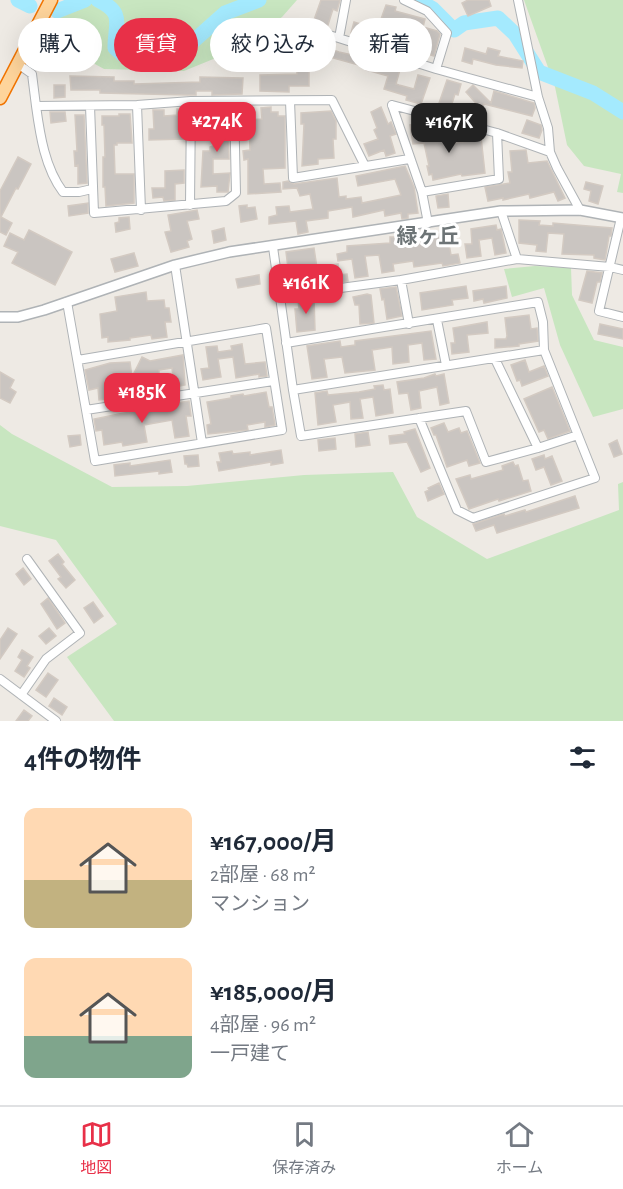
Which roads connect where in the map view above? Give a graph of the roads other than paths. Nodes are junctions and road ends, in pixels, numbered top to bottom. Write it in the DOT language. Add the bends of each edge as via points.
graph roads {
  1 [pos="51,0"];
  2 [pos="346,0"];
  3 [pos="404,0"];
  4 [pos="518,0"];
  5 [pos="42,18"];
  6 [pos="336,37"];
  7 [pos="339,38"];
  8 [pos="18,64"];
  9 [pos="436,69"];
  10 [pos="29,72"];
  11 [pos="0,98"];
  12 [pos="538,98"];
  13 [pos="191,101"];
  14 [pos="290,101"];
  15 [pos="234,102"];
  16 [pos="137,105"];
  17 [pos="36,106"];
  18 [pos="90,106"];
  19 [pos="497,133"];
  20 [pos="550,152"];
  21 [pos="409,159"];
  22 [pos="364,166"];
  23 [pos="92,189"];
  24 [pos="422,192"];
  25 [pos="190,205"];
  26 [pos="141,210"];
  27 [pos="580,210"];
  28 [pos="501,211"];
  29 [pos="622,218"];
  30 [pos="428,223"];
  31 [pos="273,247"];
  32 [pos="517,259"];
  33 [pos="176,265"];
  34 [pos="610,267"];
  35 [pos="623,270"];
  36 [pos="401,280"];
  37 [pos="280,296"];
  38 [pos="67,302"];
  39 [pos="0,317"];
  40 [pos="623,317"];
  41 [pos="437,320"];
  42 [pos="409,324"];
  43 [pos="187,342"];
  44 [pos="286,343"];
  45 [pos="544,350"];
  46 [pos="495,359"];
  47 [pos="78,360"];
  48 [pos="446,365"];
  49 [pos="273,381"];
  50 [pos="293,390"];
  51 [pos="194,393"];
  52 [pos="86,410"];
  53 [pos="418,418"];
  54 [pos="578,435"];
  55 [pos="202,443"];
  56 [pos="538,448"];
  57 [pos="27,559"];
  58 [pos="0,679"];
  59 [pos="21,694"];
  60 [pos="56,721"];
  1 -- 5 [label="highway"];
  2 -- 7 [label="street"];
  3 -- 9 [label="street" via="427,11 447,33"];
  4 -- 12 [label="street"];
  6 -- 7 [label="street"];
  7 -- 9 [label="street"];
  8 -- 11 [label="highway"];
  9 -- 12 [label="street"];
  10 -- 17 [label="street"];
  12 -- 20 [label="street" via="548,128"];
  13 -- 15 [label="street"];
  13 -- 16 [label="street"];
  13 -- 25 [label="street"];
  14 -- 15 [label="street"];
  14 -- 22 [label="street" via="332,100"];
  14 -- 22 [label="street" via="294,178"];
  15 -- 25 [label="street" via="236,193 226,201"];
  16 -- 18 [label="street"];
  16 -- 26 [label="street"];
  17 -- 18 [label="street"];
  17 -- 23 [label="street" via="41,140 56,183 63,192"];
  18 -- 23 [label="street"];
  19 -- 20 [label="street"];
  19 -- 21 [label="street" via="392,105"];
  19 -- 24 [label="street" via="499,179"];
  20 -- 27 [label="street"];
  21 -- 22 [label="street"];
  21 -- 24 [label="street"];
  23 -- 26 [label="street" via="94,213"];
  24 -- 30 [label="street"];
  25 -- 26 [label="street"];
  27 -- 28 [label="street"];
  27 -- 29 [label="street"];
  28 -- 30 [label="street"];
  28 -- 32 [label="street"];
  29 -- 34 [label="street"];
  30 -- 31 [label="street"];
  31 -- 33 [label="street" via="229,252"];
  31 -- 37 [label="street"];
  32 -- 34 [label="street"];
  32 -- 36 [label="street"];
  33 -- 38 [label="street"];
  33 -- 43 [label="street"];
  34 -- 35 [label="street"];
  34 -- 40 [label="street" via="599,311"];
  36 -- 37 [label="street"];
  36 -- 42 [label="street"];
  37 -- 44 [label="street"];
  38 -- 39 [label="street" via="18,317"];
  38 -- 47 [label="street"];
  41 -- 42 [label="street"];
  41 -- 45 [label="street" via="538,302"];
  41 -- 48 [label="street"];
  42 -- 44 [label="street"];
  43 -- 47 [label="street"];
  43 -- 49 [label="street" via="266,328"];
  43 -- 51 [label="street"];
  44 -- 50 [label="street"];
  45 -- 46 [label="street"];
  45 -- 54 [label="street"];
  46 -- 48 [label="street"];
  46 -- 56 [label="street"];
  47 -- 52 [label="street"];
  48 -- 50 [label="street"];
  49 -- 51 [label="street"];
  49 -- 55 [label="street" via="282,430"];
  50 -- 53 [label="street" via="301,436"];
  51 -- 52 [label="street"];
  51 -- 55 [label="street"];
  52 -- 55 [label="street" via="95,461"];
  53 -- 54 [label="street" via="457,510 473,518 595,478"];
  53 -- 56 [label="street" via="466,411 486,462"];
  54 -- 56 [label="street"];
  57 -- 59 [label="street" via="80,633 46,659"];
  58 -- 59 [label="street"];
  59 -- 60 [label="street"];
}
